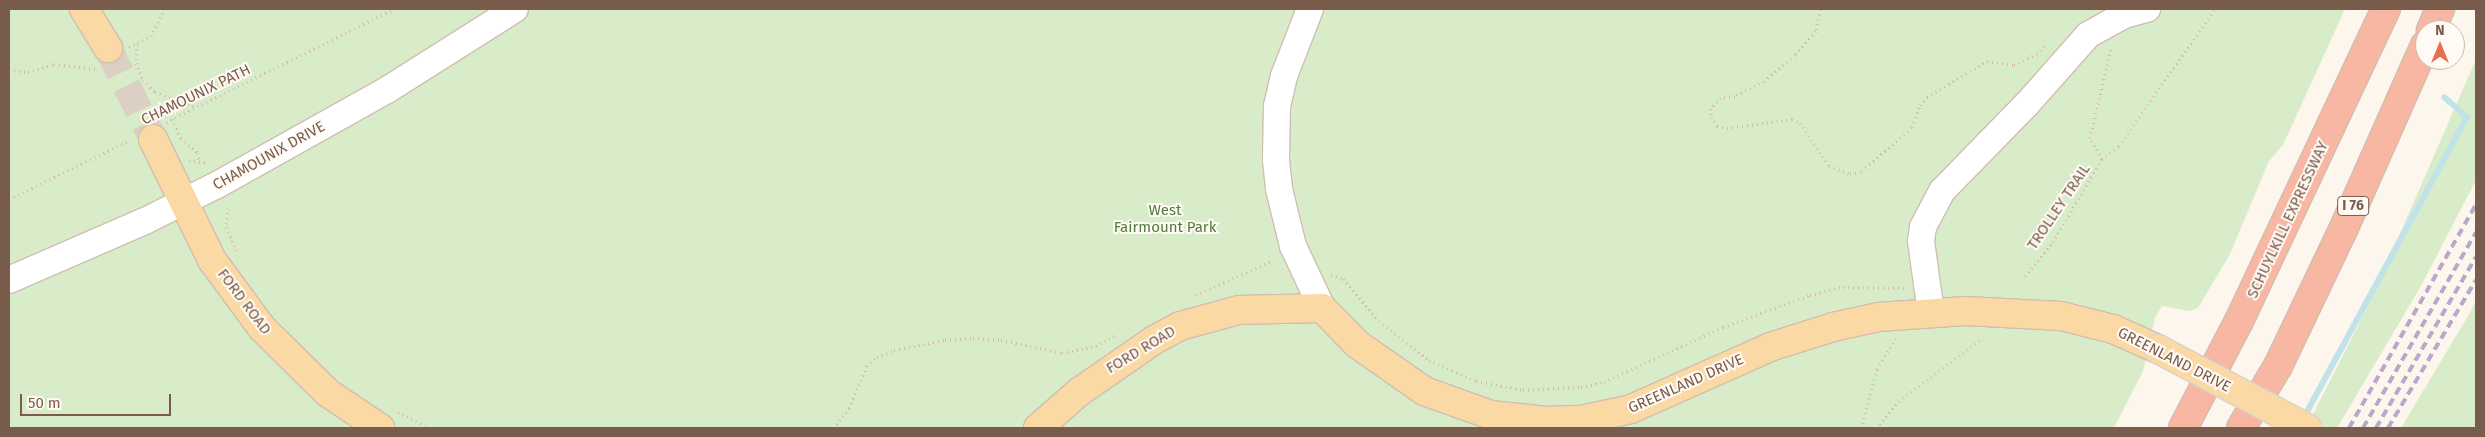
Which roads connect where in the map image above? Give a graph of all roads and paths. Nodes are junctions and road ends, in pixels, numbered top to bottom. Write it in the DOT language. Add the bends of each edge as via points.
graph roads {
  1 [pos="84,9"];
  2 [pos="394,9"];
  3 [pos="515,9"];
  4 [pos="1310,9"];
  5 [pos="1820,9"];
  6 [pos="2147,9"];
  7 [pos="2215,9"];
  8 [pos="2386,9"];
  9 [pos="2103,25"];
  10 [pos="2048,42"];
  11 [pos="138,44"];
  12 [pos="108,48"];
  13 [pos="2415,67"];
  14 [pos="196,107"];
  15 [pos="172,119"];
  16 [pos="152,133"];
  17 [pos="2102,160"];
  18 [pos="199,162"];
  19 [pos="9,199"];
  20 [pos="182,202"];
  21 [pos="228,208"];
  22 [pos="240,257"];
  23 [pos="1280,260"];
  24 [pos="1329,275"];
  25 [pos="2025,276"];
  26 [pos="9,280"];
  27 [pos="1913,288"];
  28 [pos="1189,298"];
  29 [pos="1322,308"];
  30 [pos="1931,313"];
  31 [pos="1902,315"];
  32 [pos="1122,332"];
  33 [pos="1982,338"];
  34 [pos="388,419"];
  35 [pos="428,428"];
  36 [pos="833,428"];
  37 [pos="1038,428"];
  38 [pos="1860,428"];
  39 [pos="1876,428"];
  40 [pos="2183,428"];
  41 [pos="2241,428"];
  42 [pos="2307,428"];
  1 -- 12 [label="main road"];
  2 -- 14 [label="path, CHAMOUNIX PATH"];
  3 -- 20 [label="street, CHAMOUNIX DRIVE" via="387,90"];
  4 -- 29 [label="street, GREENLAND DRIVE" via="1291,52 1281,91 1276,160 1279,190 1293,246 1309,287"];
  5 -- 10 [label="path" via="1816,31 1795,55 1764,81 1735,96 1721,98 1711,108 1711,117 1717,126 1727,128 1792,119 1800,123 1830,166 1850,174 1862,171 1912,128 1920,105 1927,97 1987,61 2014,65 2037,54"];
  6 -- 9 [label="street"];
  7 -- 17 [label="path" via="2119,146"];
  8 -- 40 [label="highway, SCHUYLKILL EXPRESSWAY" via="2240,322"];
  9 -- 17 [label="path, TROLLEY TRAIL" via="2112,45 2090,138"];
  9 -- 30 [label="street" via="2072,49 2027,104 1942,191 1932,207 1921,241"];
  11 -- 14 [label="path" via="136,64 143,80 155,92"];
  13 -- 41 [label="highway, I 76" via="2278,366"];
  14 -- 15 [label="path, CHAMOUNIX PATH"];
  15 -- 16 [label="path, CHAMOUNIX PATH"];
  15 -- 18 [label="path" via="182,138 198,153"];
  16 -- 19 [label="path, CHAMOUNIX PATH"];
  16 -- 20 [label="main road, FORD ROAD"];
  17 -- 25 [label="path, TROLLEY TRAIL" via="2053,242"];
  20 -- 26 [label="street, CHAMOUNIX DRIVE"];
  20 -- 34 [label="main road, FORD ROAD" via="212,260 262,328 328,393"];
  21 -- 22 [label="path" via="226,227"];
  23 -- 28 [label="path" via="1273,260"];
  24 -- 27 [label="path" via="1343,279 1379,321 1429,360 1476,381 1523,390 1581,387 1604,382 1722,326 1810,294 1861,286"];
  29 -- 31 [label="main road, GREENLAND DRIVE" via="1378,361 1424,391 1491,415 1547,422 1581,420 1631,409 1770,347 1833,327"];
  29 -- 37 [label="main road, FORD ROAD" via="1239,310 1180,326 1104,373"];
  30 -- 31 [label="main road, GREENLAND DRIVE"];
  30 -- 42 [label="main road, GREENLAND DRIVE, bridge" via="2061,316 2113,328"];
  31 -- 38 [label="path" via="1899,335 1877,369"];
  32 -- 36 [label="path" via="1096,346 1070,352 973,338 894,350 877,357 867,366 849,408"];
  33 -- 39 [label="path" via="1899,401"];
  34 -- 35 [label="path"];
}
